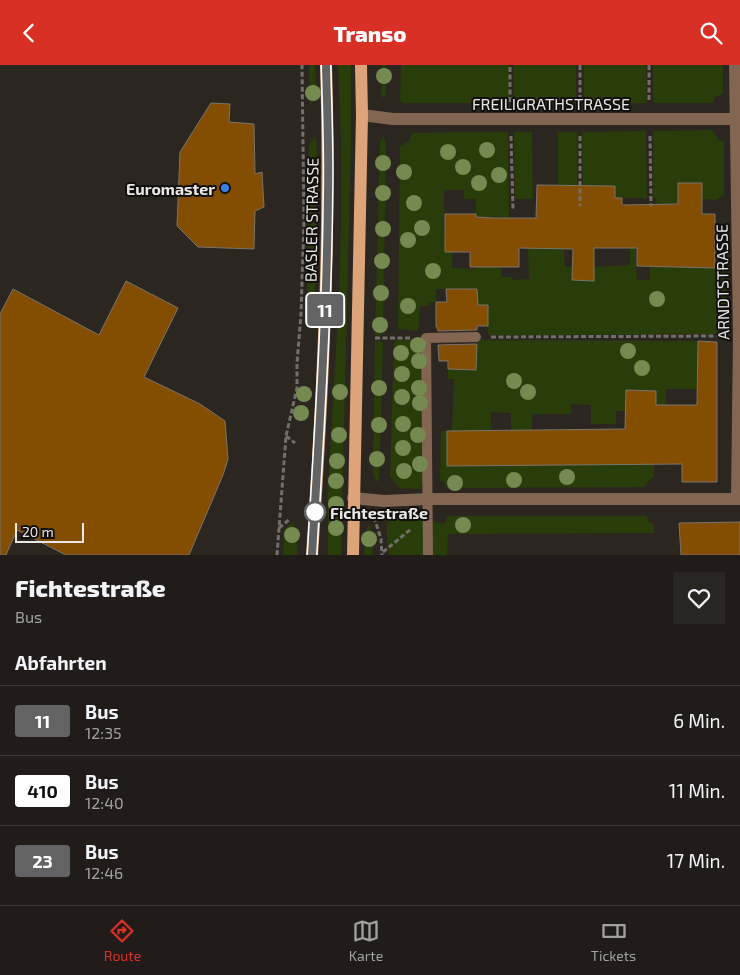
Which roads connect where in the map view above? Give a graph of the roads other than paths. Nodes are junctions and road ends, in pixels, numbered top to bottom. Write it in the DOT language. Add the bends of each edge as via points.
graph roads {
  1 [pos="326,65"];
  2 [pos="361,65"];
  3 [pos="736,65"];
  4 [pos="362,115"];
  5 [pos="738,119"];
  6 [pos="739,336"];
  7 [pos="476,337"];
  8 [pos="353,498"];
  9 [pos="739,498"];
  10 [pos="429,499"];
  11 [pos="312,555"];
  12 [pos="353,555"];
  13 [pos="428,555"];
  1 -- 11 [label="main road, BASLER STRASSE" via="326,297"];
  2 -- 4 [label="main road"];
  3 -- 5 [label="street, ARNDTSTRASSE"];
  4 -- 5 [label="street, FREILIGRATHSTRASSE" via="393,119"];
  4 -- 8 [label="main road"];
  5 -- 6 [label="street, ARNDTSTRASSE"];
  6 -- 9 [label="street, ARNDTSTRASSE"];
  7 -- 10 [label="lane" via="426,338"];
  8 -- 10 [label="street" via="384,501"];
  8 -- 12 [label="main road"];
  9 -- 10 [label="street"];
  10 -- 13 [label="lane"];
}
